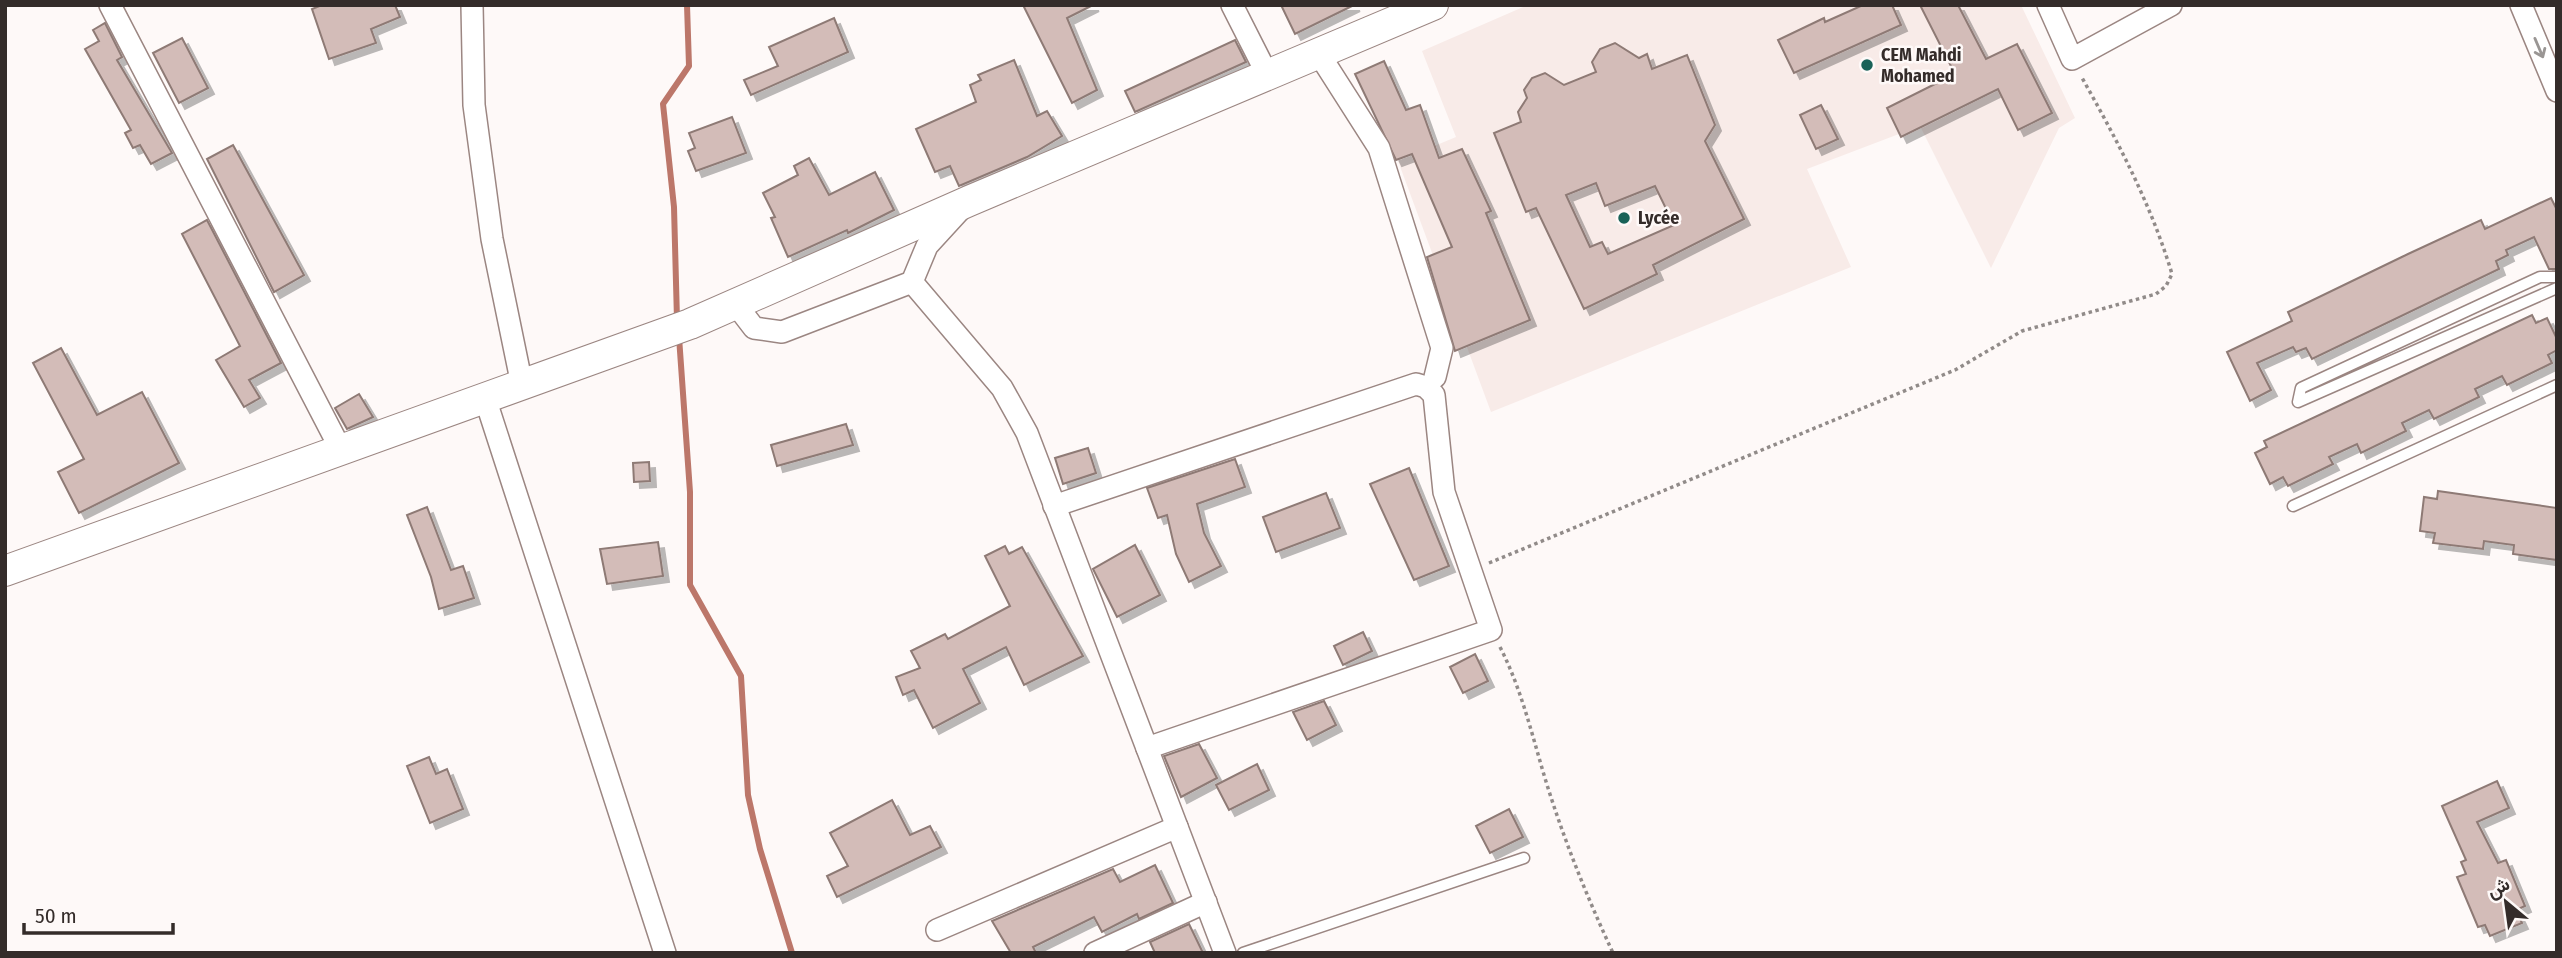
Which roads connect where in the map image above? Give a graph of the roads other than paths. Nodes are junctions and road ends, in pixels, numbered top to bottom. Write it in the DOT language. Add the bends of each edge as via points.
graph roads {
  1 [pos="110,5"];
  2 [pos="472,5"];
  3 [pos="1233,5"];
  4 [pos="2048,5"];
  5 [pos="2171,5"];
  6 [pos="2521,5"];
  7 [pos="1423,7"];
  8 [pos="1319,54"];
  9 [pos="1267,74"];
  10 [pos="2557,91"];
  11 [pos="968,201"];
  12 [pos="2557,277"];
  13 [pos="912,282"];
  14 [pos="2557,289"];
  15 [pos="734,302"];
  16 [pos="1435,377"];
  17 [pos="522,385"];
  18 [pos="2557,385"];
  19 [pos="485,398"];
  20 [pos="341,450"];
  21 [pos="1054,506"];
  22 [pos="2293,506"];
  23 [pos="5,571"];
  24 [pos="1147,748"];
  25 [pos="1177,827"];
  26 [pos="1524,858"];
  27 [pos="1206,902"];
  28 [pos="937,930"];
  29 [pos="665,953"];
  30 [pos="1096,953"];
  31 [pos="1225,953"];
  32 [pos="1243,953"];
  1 -- 20 [label="street"];
  2 -- 17 [label="street" via="474,104 488,212"];
  3 -- 9 [label="street"];
  4 -- 5 [label="street" via="2071,59"];
  6 -- 10 [label="street, one-way"];
  7 -- 8 [label="street"];
  8 -- 9 [label="street"];
  8 -- 16 [label="street" via="1379,148 1442,348"];
  9 -- 11 [label="street"];
  11 -- 13 [label="street" via="927,246"];
  11 -- 15 [label="street"];
  12 -- 14 [label="lane" via="2540,277 2301,388 2298,402"];
  13 -- 15 [label="street" via="782,332 754,328"];
  13 -- 21 [label="street" via="1002,388 1027,433"];
  15 -- 17 [label="street" via="679,328"];
  17 -- 19 [label="street"];
  18 -- 22 [label="lane"];
  19 -- 20 [label="street"];
  19 -- 29 [label="street"];
  20 -- 23 [label="street"];
  21 -- 24 [label="street"];
  21 -- 24 [label="street" via="1416,384 1434,395 1444,492 1492,630"];
  24 -- 25 [label="street"];
  25 -- 27 [label="street"];
  25 -- 28 [label="street"];
  26 -- 32 [label="lane"];
  27 -- 30 [label="street"];
  27 -- 31 [label="street"];
}
